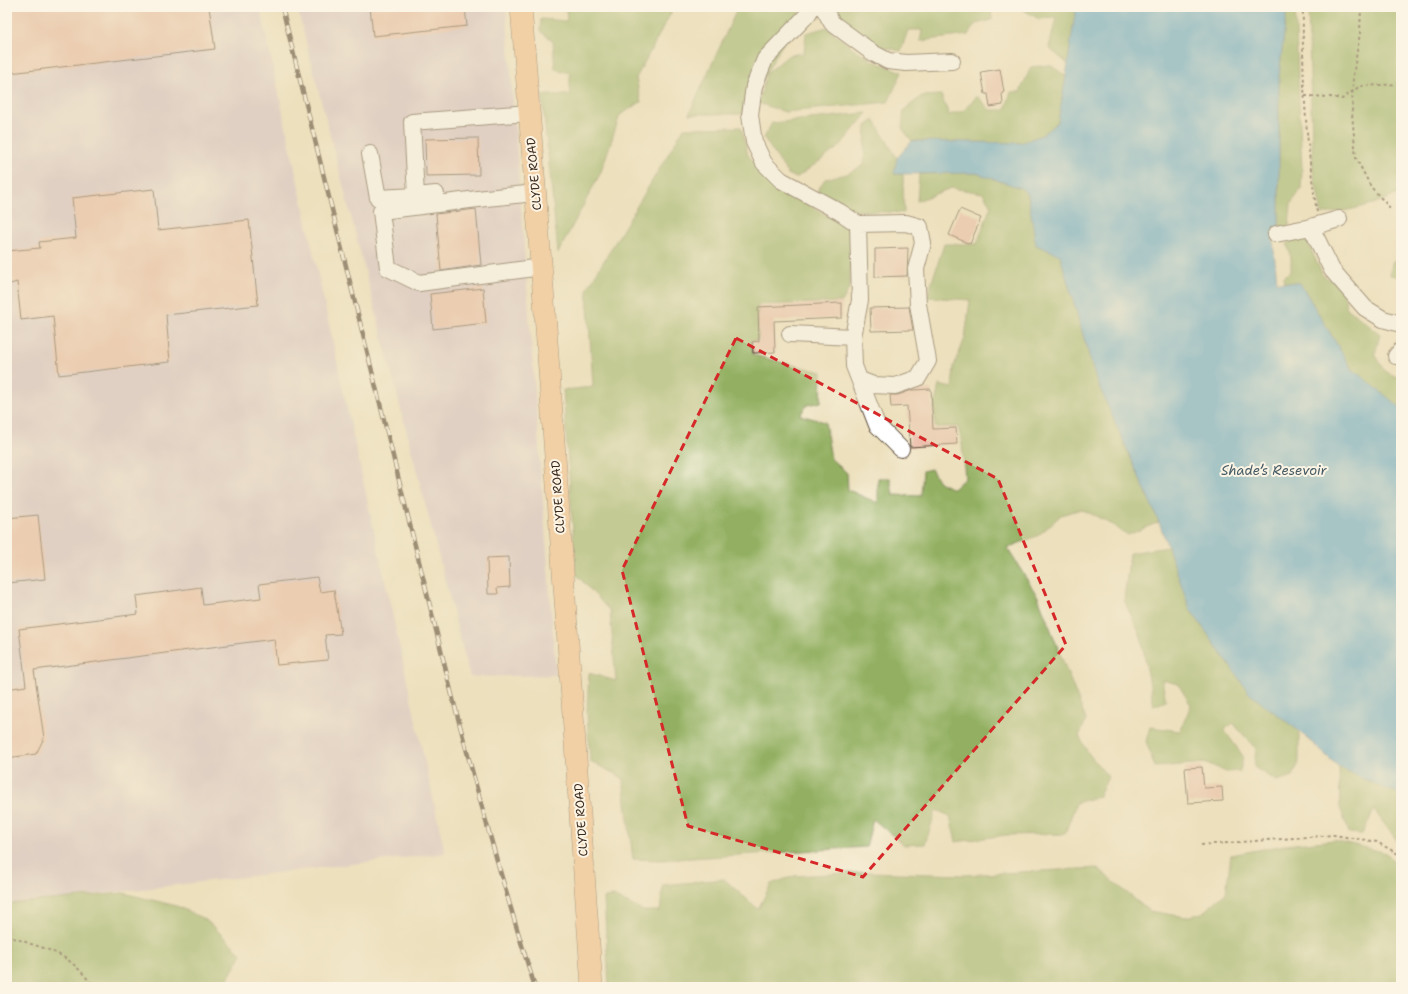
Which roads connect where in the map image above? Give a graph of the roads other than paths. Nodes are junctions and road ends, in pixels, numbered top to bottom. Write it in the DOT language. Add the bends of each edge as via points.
graph roads {
  1 [pos="521,7"];
  2 [pos="812,7"];
  3 [pos="823,7"];
  4 [pos="952,61"];
  5 [pos="529,113"];
  6 [pos="370,154"];
  7 [pos="536,193"];
  8 [pos="416,196"];
  9 [pos="486,198"];
  10 [pos="1339,219"];
  11 [pos="858,224"];
  12 [pos="1311,227"];
  13 [pos="1276,234"];
  14 [pos="542,267"];
  15 [pos="1401,324"];
  16 [pos="790,334"];
  17 [pos="853,337"];
  18 [pos="860,380"];
  19 [pos="901,449"];
  20 [pos="592,987"];
  1 -- 5 [label="main road, CLYDE ROAD"];
  2 -- 11 [label="lane" via="765,59 754,86 750,116 754,142 764,163 781,180"];
  3 -- 4 [label="lane" via="832,23 888,61"];
  5 -- 7 [label="main road, CLYDE ROAD"];
  5 -- 8 [label="lane" via="412,122"];
  6 -- 8 [label="lane" via="378,198"];
  7 -- 9 [label="lane"];
  7 -- 14 [label="main road, CLYDE ROAD"];
  8 -- 9 [label="lane" via="476,190"];
  9 -- 14 [label="lane" via="381,211 388,268 419,283"];
  10 -- 12 [label="lane"];
  11 -- 17 [label="lane" via="860,300"];
  11 -- 18 [label="lane" via="906,222 920,227 923,242 916,269 918,304 928,361 918,378 895,386"];
  12 -- 13 [label="lane"];
  12 -- 15 [label="lane" via="1332,270 1365,308 1383,319"];
  14 -- 20 [label="main road, CLYDE ROAD"];
  16 -- 17 [label="lane"];
  17 -- 18 [label="lane" via="854,366"];
  18 -- 19 [label="lane" via="877,425"];
}
